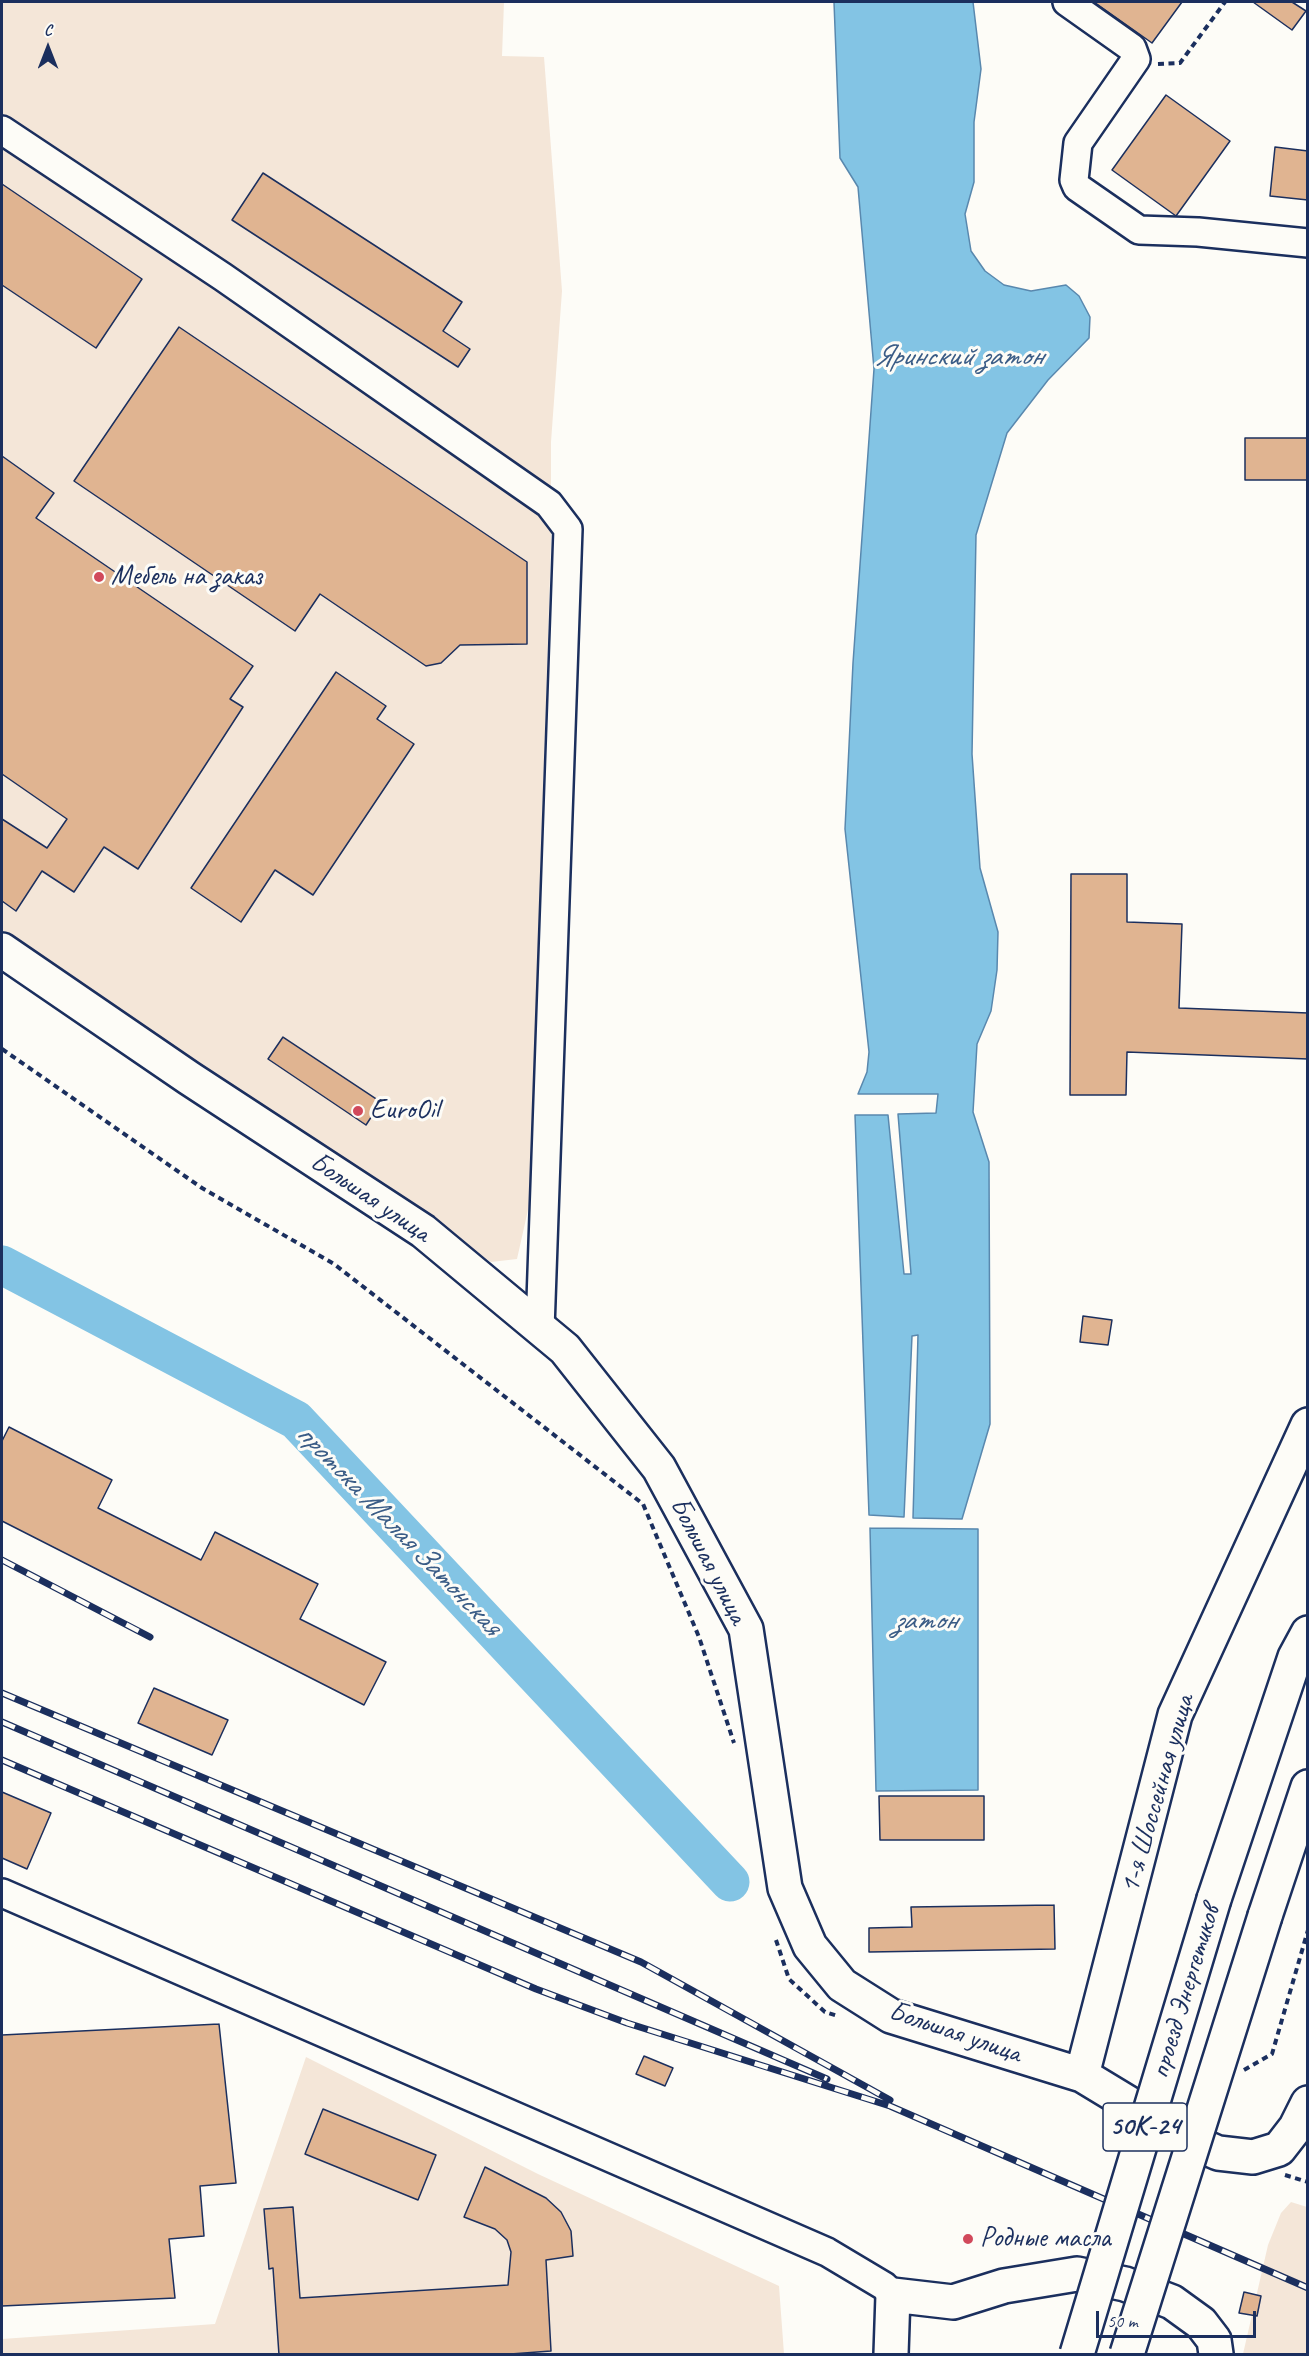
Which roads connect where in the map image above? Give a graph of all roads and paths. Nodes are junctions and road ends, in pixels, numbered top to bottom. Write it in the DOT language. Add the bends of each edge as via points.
graph roads {
  1 [pos="1067,2"];
  2 [pos="1225,2"];
  3 [pos="1134,65"];
  4 [pos="2,129"];
  5 [pos="1308,243"];
  6 [pos="2,950"];
  7 [pos="2,1049"];
  8 [pos="540,1329"];
  9 [pos="1308,1425"];
  10 [pos="1308,1633"];
  11 [pos="735,1744"];
  12 [pos="1308,1787"];
  13 [pos="2,1893"];
  14 [pos="1308,1930"];
  15 [pos="775,1938"];
  16 [pos="845,2019"];
  17 [pos="1238,2071"];
  18 [pos="1082,2075"];
  19 [pos="1308,2103"];
  20 [pos="893,2295"];
  21 [pos="891,2355"];
  22 [pos="1077,2355"];
  23 [pos="1127,2355"];
  24 [pos="1216,2355"];
  1 -- 3 [label="street" via="1132,48"];
  2 -- 3 [label="path" via="1180,63"];
  3 -- 5 [label="street" via="1078,143 1074,180 1077,187 1139,230"];
  4 -- 8 [label="street" via="549,504 568,529"];
  6 -- 8 [label="main road, Большая улица" via="423,1231"];
  7 -- 11 [label="path" via="202,1188 334,1264 643,1504 699,1637"];
  8 -- 18 [label="main road, Большая улица" via="565,1349 659,1468 746,1629 785,1888 810,1946 842,1985 891,2016"];
  9 -- 18 [label="main road, 1-я Шоссейная улица" via="1176,1715"];
  10 -- 22 [label="main road, проезд Энергетиков / 50К-24, bridge" via="1295,1657 1214,1899"];
  12 -- 23 [label="main road, проезд Энергетиков / 50К-24, bridge"];
  13 -- 20 [label="street" via="827,2252"];
  14 -- 17 [label="path" via="1272,2054"];
  15 -- 16 [label="path" via="789,1979 825,2012"];
  18 -- 19 [label="main road, Большая улица" via="1191,2141 1225,2155 1253,2157 1279,2149"];
  20 -- 21 [label="main road"];
  20 -- 24 [label="main road" via="953,2302 1004,2286 1077,2274 1125,2284 1172,2302 1201,2323 1214,2340"];
}
